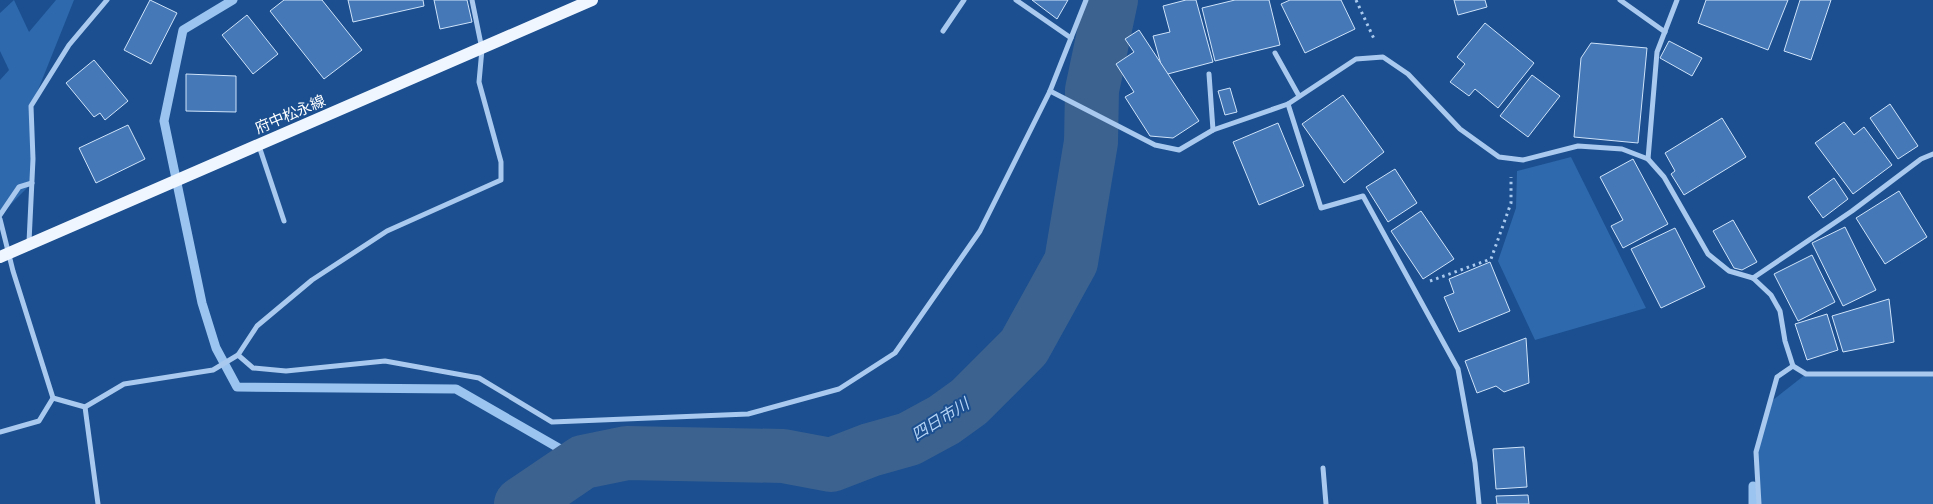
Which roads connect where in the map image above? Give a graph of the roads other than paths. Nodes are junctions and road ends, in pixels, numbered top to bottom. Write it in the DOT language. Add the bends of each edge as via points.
graph roads {
  1 [pos="107,0"];
  2 [pos="472,0"];
  3 [pos="592,0"];
  4 [pos="964,0"];
  5 [pos="1016,0"];
  6 [pos="1086,0"];
  7 [pos="1620,0"];
  8 [pos="1677,0"];
  9 [pos="943,31"];
  10 [pos="1664,32"];
  11 [pos="1071,38"];
  12 [pos="482,49"];
  13 [pos="1275,53"];
  14 [pos="1209,74"];
  15 [pos="1050,91"];
  16 [pos="1299,96"];
  17 [pos="1288,104"];
  18 [pos="1213,130"];
  19 [pos="259,145"];
  20 [pos="1933,154"];
  21 [pos="1648,159"];
  22 [pos="32,183"];
  23 [pos="0,215"];
  24 [pos="0,219"];
  25 [pos="284,221"];
  26 [pos="29,242"];
  27 [pos="5,252"];
  28 [pos="1753,278"];
  29 [pos="238,355"];
  30 [pos="1793,366"];
  31 [pos="1933,374"];
  32 [pos="53,398"];
  33 [pos="85,407"];
  34 [pos="0,432"];
  35 [pos="1323,468"];
  36 [pos="98,504"];
  37 [pos="1326,504"];
  38 [pos="1479,504"];
  39 [pos="1759,504"];
  1 -- 22 [label="street" via="69,45 31,106"];
  2 -- 12 [label="street"];
  3 -- 12 [label="main road, 府中松永線"];
  4 -- 9 [label="street"];
  5 -- 11 [label="street"];
  6 -- 11 [label="street"];
  7 -- 10 [label="street"];
  8 -- 10 [label="street"];
  10 -- 21 [label="street" via="1657,52"];
  11 -- 15 [label="street"];
  12 -- 19 [label="main road, 府中松永線"];
  12 -- 29 [label="street" via="479,82 501,162 501,180 387,231 312,280 257,326"];
  13 -- 16 [label="street"];
  14 -- 18 [label="street"];
  15 -- 18 [label="street" via="1155,145 1179,150"];
  15 -- 29 [label="street" via="980,231 895,353 839,389 748,414 552,422 478,378 386,361 286,371 253,368"];
  16 -- 17 [label="street"];
  16 -- 21 [label="street" via="1356,59 1383,57 1408,74 1460,129 1500,157 1523,160 1578,146 1622,149"];
  17 -- 18 [label="street"];
  17 -- 38 [label="street" via="1321,208 1363,196 1458,368"];
  19 -- 25 [label="street"];
  19 -- 26 [label="main road, 府中松永線"];
  20 -- 28 [label="street" via="1921,159 1852,211"];
  21 -- 28 [label="street" via="1664,177 1708,254 1729,271"];
  22 -- 23 [label="street" via="19,187"];
  22 -- 26 [label="street"];
  24 -- 27 [label="street"];
  26 -- 27 [label="main road, 府中松永線"];
  27 -- 32 [label="street"];
  28 -- 30 [label="street" via="1771,295 1779,309"];
  29 -- 33 [label="street" via="213,370 124,384"];
  30 -- 31 [label="street" via="1806,374"];
  30 -- 39 [label="street" via="1777,377 1756,452"];
  32 -- 33 [label="street"];
  32 -- 34 [label="street" via="39,421"];
  33 -- 36 [label="street"];
  35 -- 37 [label="street"];
}
